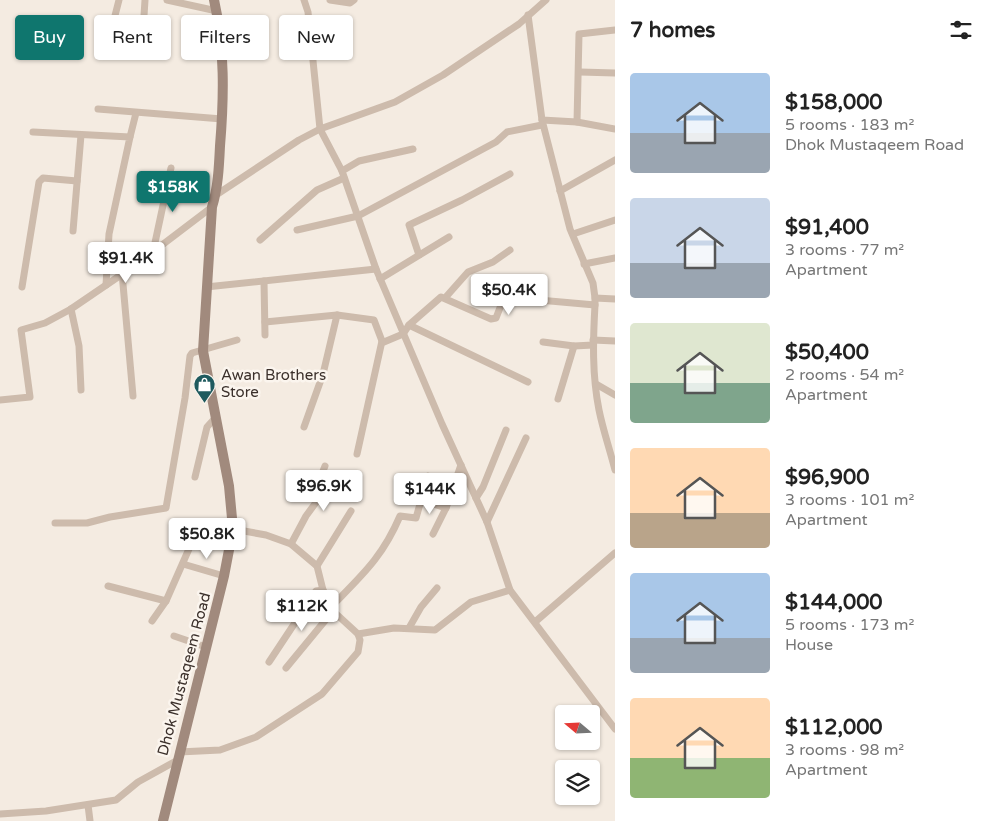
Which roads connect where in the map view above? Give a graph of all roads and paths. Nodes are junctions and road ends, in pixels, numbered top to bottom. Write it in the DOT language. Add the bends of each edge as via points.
graph roads {
  1 [pos="119,0"];
  2 [pos="145,0"];
  3 [pos="167,0"];
  4 [pos="214,0"];
  5 [pos="304,0"];
  6 [pos="330,0"];
  7 [pos="354,0"];
  8 [pos="546,0"];
  9 [pos="217,11"];
  10 [pos="115,15"];
  11 [pos="144,15"];
  12 [pos="528,16"];
  13 [pos="615,30"];
  14 [pos="580,72"];
  15 [pos="615,73"];
  16 [pos="98,109"];
  17 [pos="136,113"];
  18 [pos="222,119"];
  19 [pos="576,122"];
  20 [pos="542,123"];
  21 [pos="320,129"];
  22 [pos="615,129"];
  23 [pos="33,132"];
  24 [pos="82,135"];
  25 [pos="130,137"];
  26 [pos="413,149"];
  27 [pos="615,160"];
  28 [pos="171,168"];
  29 [pos="510,174"];
  30 [pos="343,175"];
  31 [pos="77,181"];
  32 [pos="560,191"];
  33 [pos="216,194"];
  34 [pos="212,207"];
  35 [pos="358,216"];
  36 [pos="615,220"];
  37 [pos="297,230"];
  38 [pos="73,231"];
  39 [pos="573,234"];
  40 [pos="449,237"];
  41 [pos="260,240"];
  42 [pos="510,250"];
  43 [pos="153,252"];
  44 [pos="419,255"];
  45 [pos="615,258"];
  46 [pos="584,264"];
  47 [pos="376,269"];
  48 [pos="122,273"];
  49 [pos="380,279"];
  50 [pos="264,281"];
  51 [pos="106,285"];
  52 [pos="22,287"];
  53 [pos="206,287"];
  54 [pos="445,298"];
  55 [pos="615,299"];
  56 [pos="595,302"];
  57 [pos="71,310"];
  58 [pos="336,315"];
  59 [pos="265,322"];
  60 [pos="409,325"];
  61 [pos="403,334"];
  62 [pos="265,335"];
  63 [pos="237,340"];
  64 [pos="382,341"];
  65 [pos="615,341"];
  66 [pos="542,342"];
  67 [pos="593,342"];
  68 [pos="574,346"];
  69 [pos="203,351"];
  70 [pos="528,382"];
  71 [pos="596,384"];
  72 [pos="81,390"];
  73 [pos="615,395"];
  74 [pos="133,396"];
  75 [pos="558,399"];
  76 [pos="0,400"];
  77 [pos="216,417"];
  78 [pos="304,428"];
  79 [pos="506,430"];
  80 [pos="526,438"];
  81 [pos="357,454"];
  82 [pos="461,465"];
  83 [pos="325,466"];
  84 [pos="615,470"];
  85 [pos="428,476"];
  86 [pos="195,477"];
  87 [pos="476,498"];
  88 [pos="421,500"];
  89 [pos="446,508"];
  90 [pos="351,510"];
  91 [pos="487,522"];
  92 [pos="55,523"];
  93 [pos="233,529"];
  94 [pos="434,534"];
  95 [pos="192,542"];
  96 [pos="292,544"];
  97 [pos="615,553"];
  98 [pos="182,564"];
  99 [pos="317,566"];
  100 [pos="224,576"];
  101 [pos="108,586"];
  102 [pos="437,588"];
  103 [pos="323,590"];
  104 [pos="510,590"];
  105 [pos="166,601"];
  106 [pos="332,609"];
  107 [pos="152,621"];
  108 [pos="535,622"];
  109 [pos="409,628"];
  110 [pos="358,634"];
  111 [pos="174,636"];
  112 [pos="206,647"];
  113 [pos="269,662"];
  114 [pos="286,668"];
  115 [pos="615,729"];
  116 [pos="178,756"];
  117 [pos="88,805"];
  118 [pos="0,814"];
  119 [pos="90,821"];
  120 [pos="163,821"];
  1 -- 10 [label="street"];
  2 -- 11 [label="street"];
  3 -- 9 [label="street"];
  4 -- 9 [label="street, Dhok Mustaqeem Road"];
  5 -- 21 [label="street"];
  6 -- 7 [label="street" via="350,3"];
  8 -- 12 [label="street"];
  9 -- 18 [label="street, Dhok Mustaqeem Road" via="224,72"];
  12 -- 20 [label="street"];
  12 -- 21 [label="street" via="443,75 395,102"];
  13 -- 14 [label="street" via="579,34"];
  14 -- 15 [label="street"];
  14 -- 19 [label="street"];
  16 -- 17 [label="street"];
  17 -- 18 [label="street"];
  17 -- 25 [label="street"];
  18 -- 33 [label="street, Dhok Mustaqeem Road"];
  19 -- 20 [label="street"];
  19 -- 22 [label="street"];
  20 -- 32 [label="street"];
  20 -- 35 [label="street" via="507,132 496,142"];
  21 -- 30 [label="street"];
  21 -- 33 [label="street"];
  23 -- 24 [label="street"];
  24 -- 25 [label="street"];
  24 -- 31 [label="street"];
  25 -- 51 [label="street" via="109,234"];
  26 -- 30 [label="street" via="359,161"];
  27 -- 32 [label="street"];
  28 -- 43 [label="street"];
  29 -- 44 [label="street" via="409,225"];
  30 -- 35 [label="street"];
  30 -- 41 [label="street" via="317,190"];
  31 -- 38 [label="street"];
  31 -- 52 [label="street" via="43,178 39,182"];
  32 -- 39 [label="street"];
  33 -- 34 [label="street, Dhok Mustaqeem Road"];
  34 -- 43 [label="street"];
  34 -- 53 [label="street, Dhok Mustaqeem Road"];
  35 -- 37 [label="street"];
  35 -- 47 [label="street"];
  36 -- 39 [label="street"];
  39 -- 46 [label="street"];
  40 -- 44 [label="street"];
  42 -- 54 [label="street" via="468,272"];
  43 -- 48 [label="street"];
  44 -- 49 [label="street"];
  45 -- 46 [label="street"];
  46 -- 56 [label="street" via="593,283"];
  47 -- 49 [label="street"];
  47 -- 50 [label="street"];
  48 -- 51 [label="street"];
  48 -- 74 [label="street"];
  49 -- 61 [label="street"];
  50 -- 53 [label="street"];
  50 -- 59 [label="street"];
  51 -- 57 [label="street"];
  53 -- 69 [label="street, Dhok Mustaqeem Road"];
  54 -- 56 [label="street" via="491,320 496,318 506,297"];
  54 -- 60 [label="street" via="438,298"];
  55 -- 56 [label="street"];
  56 -- 67 [label="street"];
  57 -- 72 [label="street" via="79,346"];
  57 -- 76 [label="street" via="21,330 30,397"];
  58 -- 59 [label="street"];
  58 -- 64 [label="street" via="374,320"];
  58 -- 78 [label="street" via="323,374"];
  59 -- 62 [label="street"];
  60 -- 61 [label="street"];
  60 -- 70 [label="street"];
  61 -- 64 [label="street"];
  61 -- 82 [label="street"];
  63 -- 69 [label="street"];
  64 -- 81 [label="street"];
  65 -- 67 [label="street"];
  66 -- 68 [label="street"];
  67 -- 68 [label="street"];
  67 -- 71 [label="street"];
  68 -- 75 [label="street"];
  69 -- 77 [label="street, Dhok Mustaqeem Road"];
  69 -- 92 [label="street" via="190,356 166,508 87,523"];
  71 -- 73 [label="street"];
  71 -- 84 [label="street" via="599,410"];
  77 -- 86 [label="street" via="207,427"];
  77 -- 93 [label="street, Dhok Mustaqeem Road"];
  79 -- 87 [label="street"];
  80 -- 91 [label="street"];
  82 -- 87 [label="street"];
  82 -- 89 [label="street"];
  83 -- 96 [label="street" via="318,484 317,501"];
  85 -- 88 [label="street"];
  87 -- 91 [label="street"];
  88 -- 89 [label="street"];
  88 -- 106 [label="street" via="416,518 400,516 376,560"];
  89 -- 94 [label="street"];
  90 -- 99 [label="street"];
  91 -- 104 [label="street"];
  93 -- 96 [label="street"];
  93 -- 100 [label="street, Dhok Mustaqeem Road"];
  95 -- 98 [label="street"];
  96 -- 99 [label="street"];
  97 -- 108 [label="street"];
  98 -- 100 [label="street"];
  98 -- 105 [label="street"];
  99 -- 103 [label="street"];
  100 -- 112 [label="street, Dhok Mustaqeem Road"];
  101 -- 105 [label="street"];
  102 -- 109 [label="street"];
  103 -- 106 [label="street"];
  103 -- 113 [label="street" via="316,591"];
  104 -- 108 [label="street"];
  104 -- 109 [label="street" via="471,602 435,630"];
  105 -- 107 [label="street"];
  106 -- 110 [label="street"];
  106 -- 114 [label="street"];
  108 -- 115 [label="street"];
  109 -- 110 [label="street"];
  110 -- 116 [label="street" via="358,652 322,694 241,744"];
  111 -- 112 [label="street"];
  112 -- 116 [label="street, Dhok Mustaqeem Road"];
  116 -- 117 [label="street" via="116,800"];
  116 -- 120 [label="street, Dhok Mustaqeem Road"];
  117 -- 118 [label="street"];
  117 -- 119 [label="street"];
}
